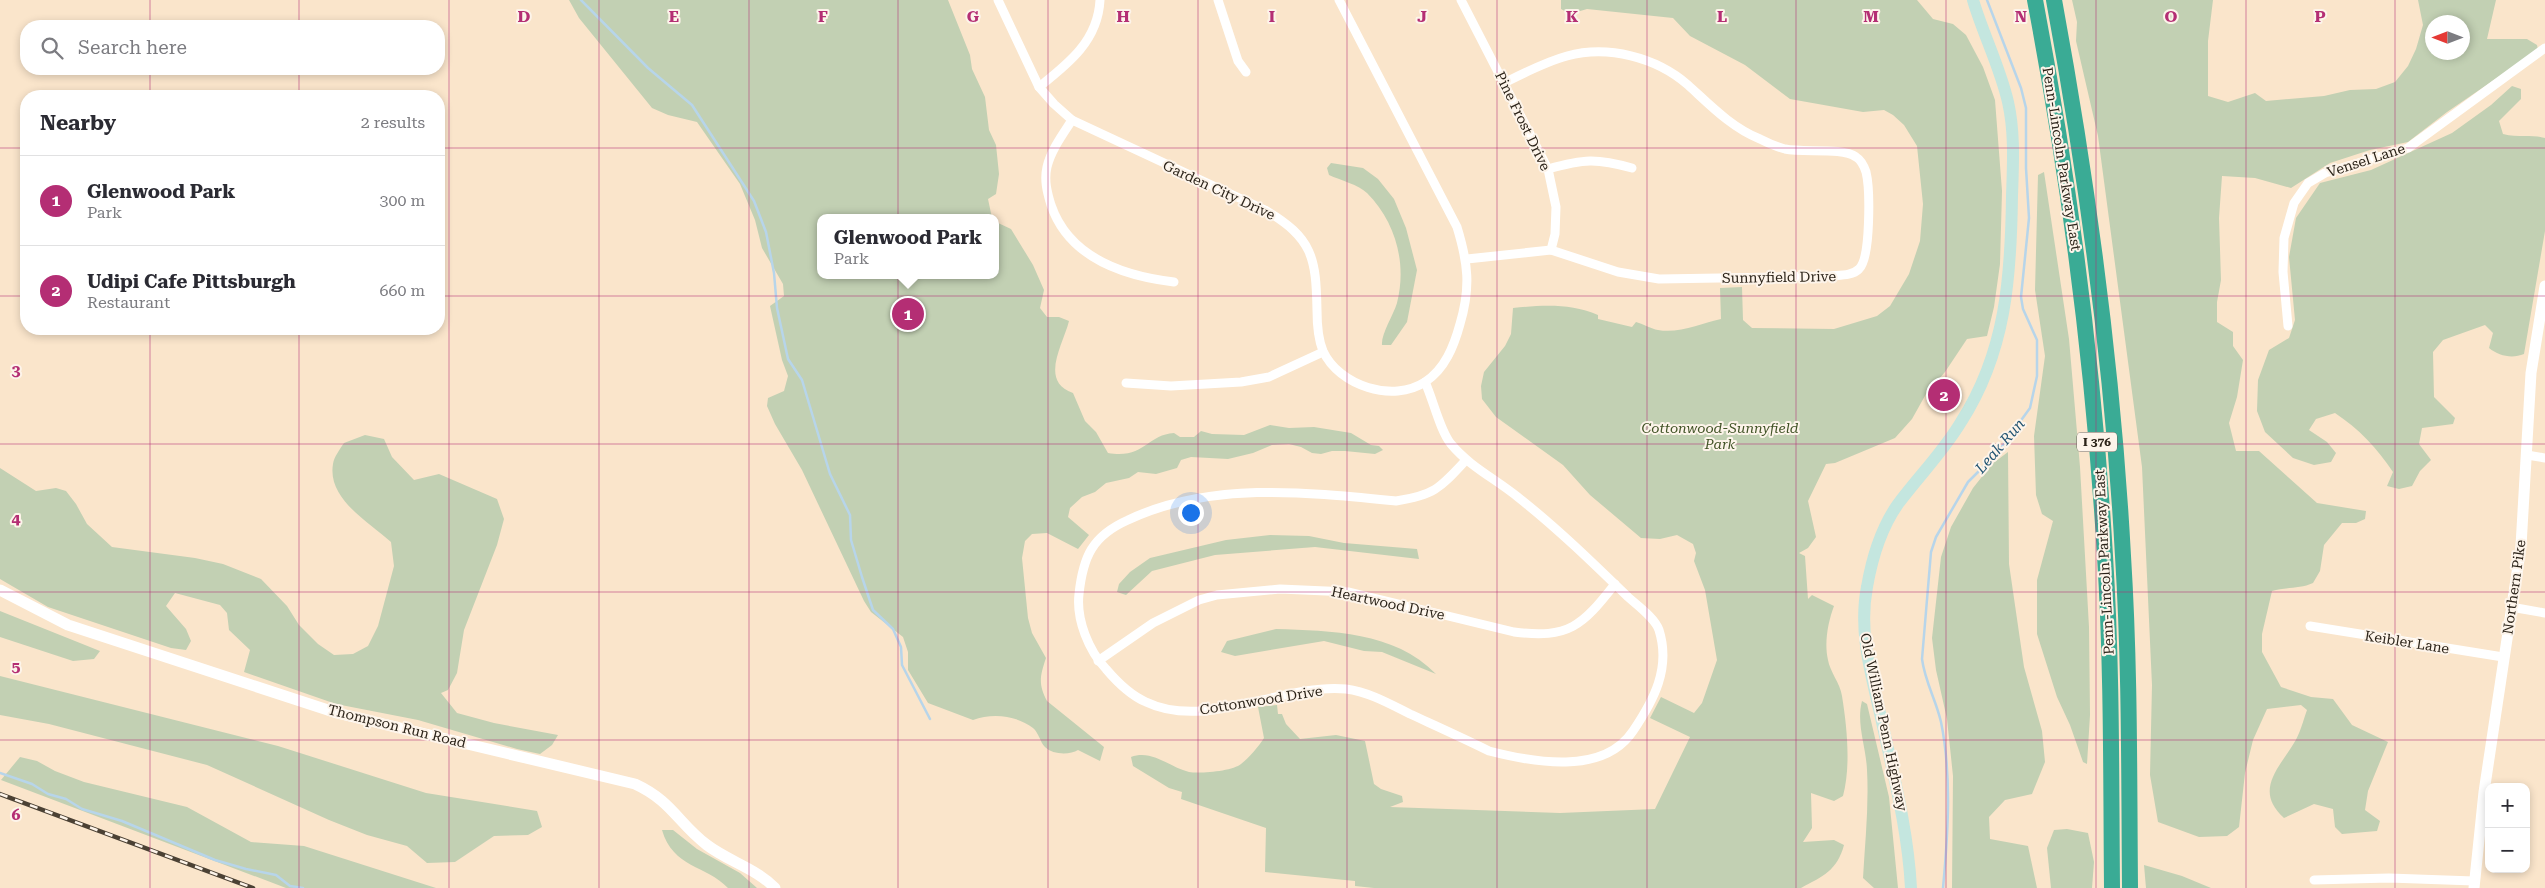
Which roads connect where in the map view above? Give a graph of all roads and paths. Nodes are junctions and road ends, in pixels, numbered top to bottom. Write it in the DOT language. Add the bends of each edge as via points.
graph roads {
  1 [pos="998,0"];
  2 [pos="1100,0"];
  3 [pos="1218,0"];
  4 [pos="1339,0"];
  5 [pos="1461,0"];
  6 [pos="1972,0"];
  7 [pos="2035,0"];
  8 [pos="2054,0"];
  9 [pos="2545,48"];
  10 [pos="1246,72"];
  11 [pos="1504,83"];
  12 [pos="1039,87"];
  13 [pos="1072,120"];
  14 [pos="1632,168"];
  15 [pos="1548,169"];
  16 [pos="1552,250"];
  17 [pos="1467,259"];
  18 [pos="1174,282"];
  19 [pos="2545,286"];
  20 [pos="2288,326"];
  21 [pos="1324,352"];
  22 [pos="1126,382"];
  23 [pos="1425,382"];
  24 [pos="2527,455"];
  25 [pos="2545,458"];
  26 [pos="1466,460"];
  27 [pos="1615,584"];
  28 [pos="0,590"];
  29 [pos="2511,607"];
  30 [pos="2545,613"];
  31 [pos="2310,626"];
  32 [pos="2504,657"];
  33 [pos="1098,661"];
  34 [pos="2314,880"];
  35 [pos="2474,884"];
  36 [pos="775,888"];
  37 [pos="1911,888"];
  38 [pos="2112,888"];
  39 [pos="2130,888"];
  1 -- 12 [label="street, Garden City Drive"];
  2 -- 12 [label="street" via="1100,10 1083,48 1071,62"];
  3 -- 10 [label="street" via="1238,61"];
  4 -- 17 [label="street" via="1457,227"];
  5 -- 11 [label="street, Pine Frost Drive"];
  6 -- 37 [label="main road, Old William Penn Highway" via="2001,79 2012,127 2012,248 2005,307 1994,349 1976,396 1933,464 1899,504 1886,526 1869,575 1864,608 1867,657 1904,820"];
  7 -- 38 [label="highway, Penn-Lincoln Parkway East / I 376" via="2072,221 2096,426 2108,623"];
  8 -- 39 [label="highway, Penn-Lincoln Parkway East / I 376" via="2090,218 2116,443 2128,660"];
  9 -- 20 [label="street, Vensel Lane" via="2408,148 2325,173 2308,183 2294,202 2284,238 2283,272"];
  11 -- 15 [label="street, Pine Frost Drive"];
  11 -- 16 [label="street, Sunnyfield Drive" via="1567,56 1592,52 1633,56 1679,77 1730,123 1757,138 1785,149 1842,152 1856,156 1863,163 1866,174 1866,251 1864,263 1850,274 1660,279 1618,272"];
  12 -- 13 [label="street, Garden City Drive"];
  13 -- 18 [label="street" via="1047,167 1046,188 1054,214 1069,236 1091,257 1145,279"];
  13 -- 21 [label="street, Garden City Drive" via="1282,220 1310,252 1317,276 1317,328"];
  14 -- 15 [label="street" via="1585,160"];
  15 -- 16 [label="street, Pine Frost Drive" via="1556,207"];
  16 -- 17 [label="street, Sunnyfield Drive"];
  17 -- 23 [label="street" via="1464,308 1456,339 1448,357"];
  19 -- 24 [label="street, Northern Pike" via="2531,374"];
  21 -- 22 [label="street" via="1269,377 1241,382 1171,386"];
  21 -- 23 [label="street, Garden City Drive" via="1341,373 1370,388 1396,391"];
  23 -- 26 [label="street, Cottonwood Drive" via="1449,442"];
  24 -- 25 [label="street"];
  24 -- 29 [label="street, Northern Pike" via="2520,546"];
  26 -- 27 [label="street, Cottonwood Drive" via="1519,497"];
  26 -- 33 [label="street, Cottonwood Drive" via="1442,486 1427,495 1413,498 1396,501 1279,492 1230,494 1161,508 1111,527 1094,544 1082,566 1078,599 1083,630"];
  27 -- 33 [label="street, Heartwood Drive" via="1592,613 1572,628 1534,635 1349,592 1280,589 1217,595 1174,610"];
  27 -- 33 [label="street, Cottonwood Drive" via="1658,628 1663,655 1661,679 1649,707 1629,736 1610,752 1583,761 1536,760 1489,751 1373,696 1347,690 1291,692 1192,712 1171,709 1146,702 1121,685"];
  28 -- 36 [label="street, Thompson Run Road" via="68,625 337,712 634,784 658,796 706,844"];
  29 -- 30 [label="street"];
  29 -- 32 [label="street, Northern Pike"];
  31 -- 32 [label="street, Keibler Lane"];
  32 -- 35 [label="street, Northern Pike"];
  34 -- 35 [label="street" via="2389,878"];
}
